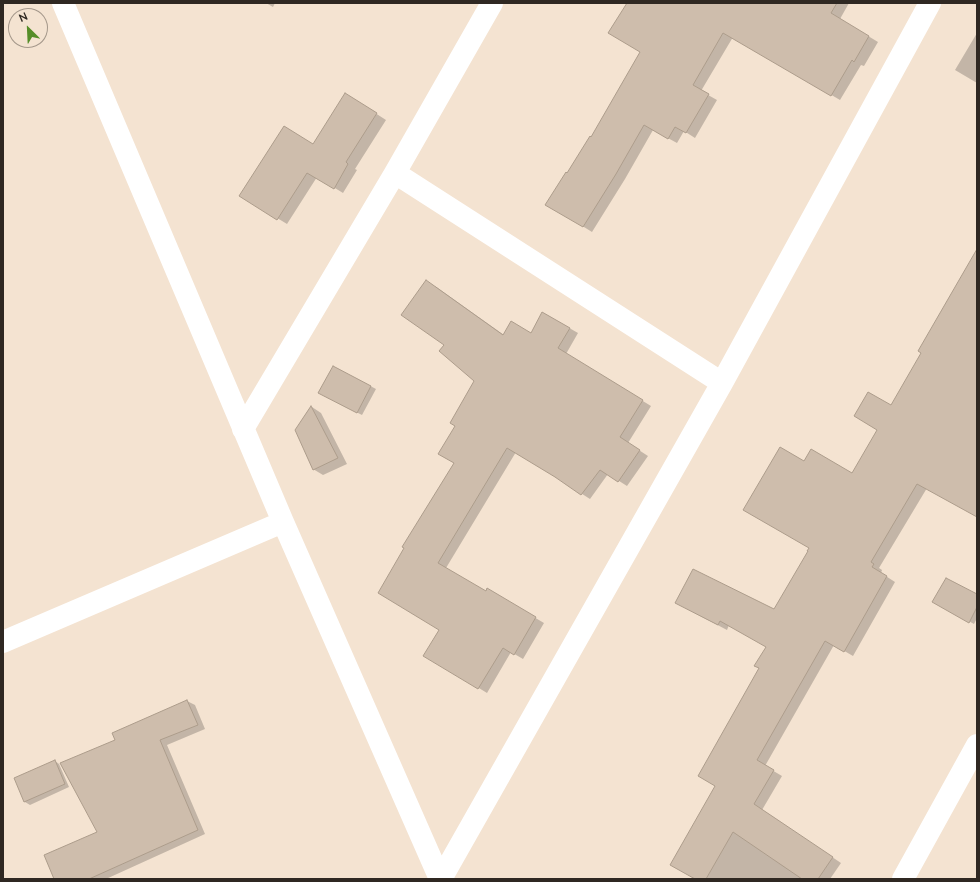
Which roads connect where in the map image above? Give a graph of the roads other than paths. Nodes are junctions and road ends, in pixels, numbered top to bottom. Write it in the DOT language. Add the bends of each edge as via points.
graph roads {
  1 [pos="64,3"];
  2 [pos="492,3"];
  3 [pos="930,3"];
  4 [pos="395,173"];
  5 [pos="722,383"];
  6 [pos="243,429"];
  7 [pos="283,522"];
  8 [pos="3,642"];
  9 [pos="977,745"];
  10 [pos="441,879"];
  11 [pos="903,879"];
  1 -- 6 [label="street"];
  2 -- 4 [label="street"];
  3 -- 5 [label="street"];
  4 -- 5 [label="street"];
  4 -- 6 [label="street"];
  5 -- 10 [label="street"];
  6 -- 7 [label="street"];
  7 -- 8 [label="street"];
  7 -- 10 [label="street"];
  9 -- 11 [label="street"];
}
